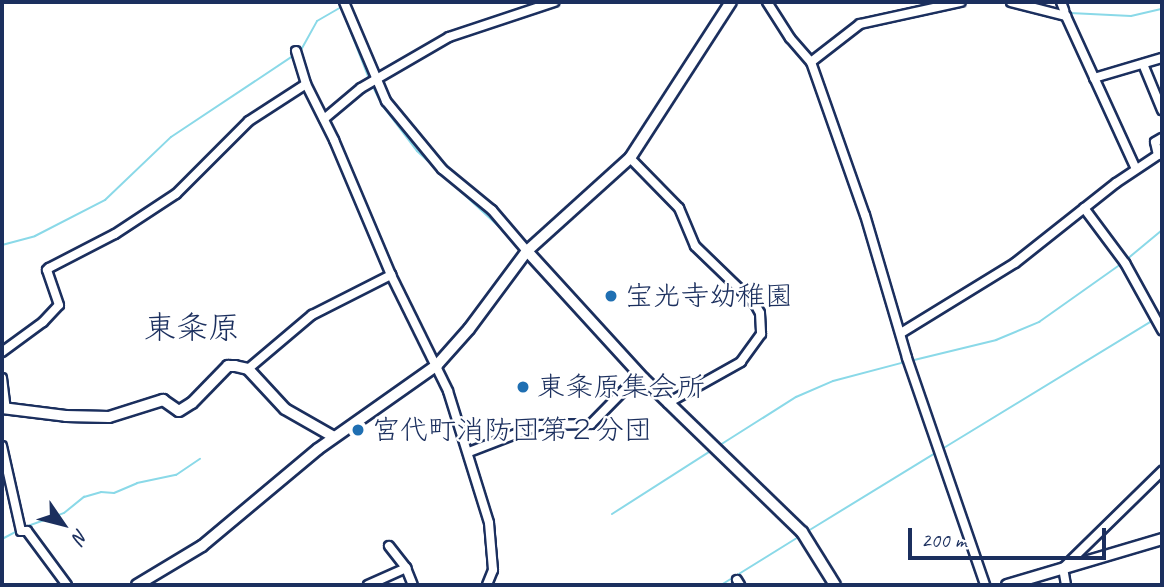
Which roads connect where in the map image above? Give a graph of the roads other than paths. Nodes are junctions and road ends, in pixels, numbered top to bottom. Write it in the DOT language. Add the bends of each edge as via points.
graph roads {
  1 [pos="344,2"];
  2 [pos="555,2"];
  3 [pos="731,2"];
  4 [pos="767,2"];
  5 [pos="961,2"];
  6 [pos="1012,2"];
  7 [pos="1064,10"];
  8 [pos="296,51"];
  9 [pos="1162,58"];
  10 [pos="811,62"];
  11 [pos="1143,64"];
  12 [pos="1094,78"];
  13 [pos="376,80"];
  14 [pos="306,84"];
  15 [pos="1162,110"];
  16 [pos="324,118"];
  17 [pos="1162,138"];
  18 [pos="630,158"];
  19 [pos="1136,169"];
  20 [pos="1084,208"];
  21 [pos="527,251"];
  22 [pos="390,275"];
  23 [pos="1162,330"];
  24 [pos="901,333"];
  25 [pos="2,352"];
  26 [pos="437,365"];
  27 [pos="248,369"];
  28 [pos="2,378"];
  29 [pos="647,378"];
  30 [pos="668,402"];
  31 [pos="4,408"];
  32 [pos="334,437"];
  33 [pos="2,446"];
  34 [pos="469,452"];
  35 [pos="1162,471"];
  36 [pos="1162,539"];
  37 [pos="389,546"];
  38 [pos="405,568"];
  39 [pos="1063,568"];
  40 [pos="67,585"];
  41 [pos="137,585"];
  42 [pos="368,585"];
  43 [pos="413,585"];
  44 [pos="487,585"];
  45 [pos="835,585"];
  46 [pos="985,585"];
  47 [pos="1007,585"];
  48 [pos="1066,585"];
  1 -- 13 [label="street"];
  2 -- 13 [label="street" via="449,37"];
  3 -- 18 [label="street"];
  4 -- 10 [label="street"];
  5 -- 10 [label="street" via="860,23"];
  6 -- 7 [label="street"];
  7 -- 12 [label="street"];
  8 -- 14 [label="street"];
  9 -- 11 [label="street"];
  10 -- 24 [label="street"];
  11 -- 12 [label="street"];
  11 -- 15 [label="street"];
  12 -- 19 [label="street"];
  13 -- 16 [label="street"];
  13 -- 21 [label="street" via="401,121 442,169 492,210"];
  14 -- 16 [label="street"];
  14 -- 25 [label="street" via="241,128 176,194 47,270 59,305"];
  16 -- 22 [label="street"];
  17 -- 19 [label="street" via="1155,142 1158,155"];
  18 -- 21 [label="street"];
  18 -- 30 [label="street" via="679,208 695,246 760,313 761,334 741,362"];
  19 -- 20 [label="street"];
  20 -- 23 [label="street" via="1125,263"];
  20 -- 24 [label="street" via="997,276"];
  21 -- 26 [label="street"];
  21 -- 29 [label="street"];
  22 -- 26 [label="street"];
  22 -- 27 [label="street" via="312,315"];
  24 -- 46 [label="street"];
  26 -- 32 [label="street"];
  26 -- 34 [label="street"];
  27 -- 31 [label="street" via="228,366 179,411 163,400 109,416"];
  27 -- 32 [label="street" via="285,409"];
  28 -- 31 [label="street"];
  29 -- 30 [label="street"];
  29 -- 34 [label="street" via="591,424 539,425"];
  30 -- 45 [label="street" via="802,532"];
  32 -- 41 [label="street" via="202,546"];
  33 -- 40 [label="street" via="21,531 27,531"];
  34 -- 44 [label="street" via="489,523 493,570"];
  35 -- 39 [label="street"];
  36 -- 39 [label="street"];
  37 -- 38 [label="street"];
  38 -- 42 [label="street"];
  38 -- 43 [label="street"];
  39 -- 47 [label="street"];
  39 -- 48 [label="street"];
}
